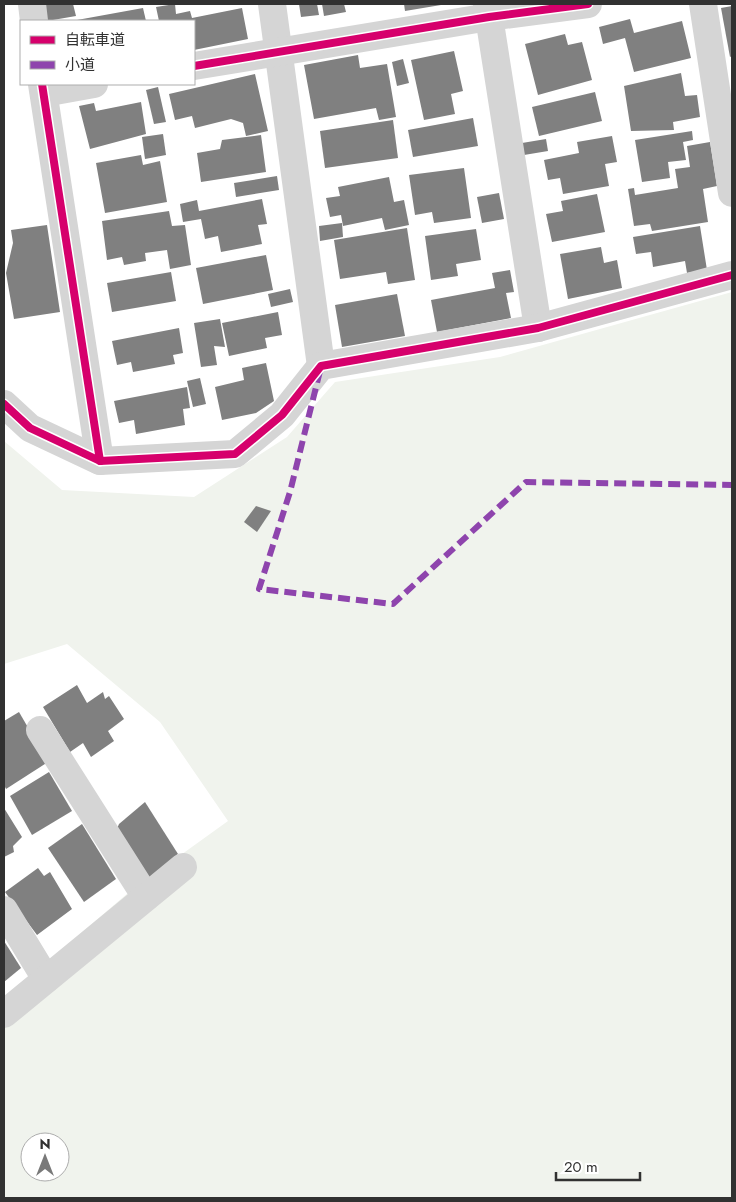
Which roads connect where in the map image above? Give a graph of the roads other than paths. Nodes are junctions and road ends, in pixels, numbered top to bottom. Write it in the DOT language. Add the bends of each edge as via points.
graph roads {
  1 [pos="32,4"];
  2 [pos="272,4"];
  3 [pos="588,4"];
  4 [pos="704,4"];
  5 [pos="488,11"];
  6 [pos="34,20"];
  7 [pos="278,51"];
  8 [pos="195,66"];
  9 [pos="81,85"];
  10 [pos="43,88"];
  11 [pos="732,193"];
  12 [pos="732,275"];
  13 [pos="538,328"];
  14 [pos="321,366"];
  15 [pos="4,404"];
  16 [pos="100,461"];
  17 [pos="40,730"];
  18 [pos="183,867"];
  19 [pos="146,897"];
  20 [pos="4,910"];
  21 [pos="46,979"];
  22 [pos="4,1014"];
  1 -- 6 [label="street"];
  2 -- 7 [label="street"];
  3 -- 5 [label="street"];
  4 -- 11 [label="street"];
  5 -- 7 [label="street"];
  5 -- 13 [label="street"];
  7 -- 8 [label="street"];
  7 -- 14 [label="street"];
  9 -- 10 [label="street"];
  10 -- 16 [label="street"];
  12 -- 13 [label="street"];
  13 -- 14 [label="street"];
  14 -- 16 [label="street" via="282,415 235,454"];
  15 -- 16 [label="street" via="30,428"];
  17 -- 19 [label="street"];
  18 -- 19 [label="street"];
  19 -- 21 [label="street"];
  20 -- 21 [label="street"];
  21 -- 22 [label="street"];
}
